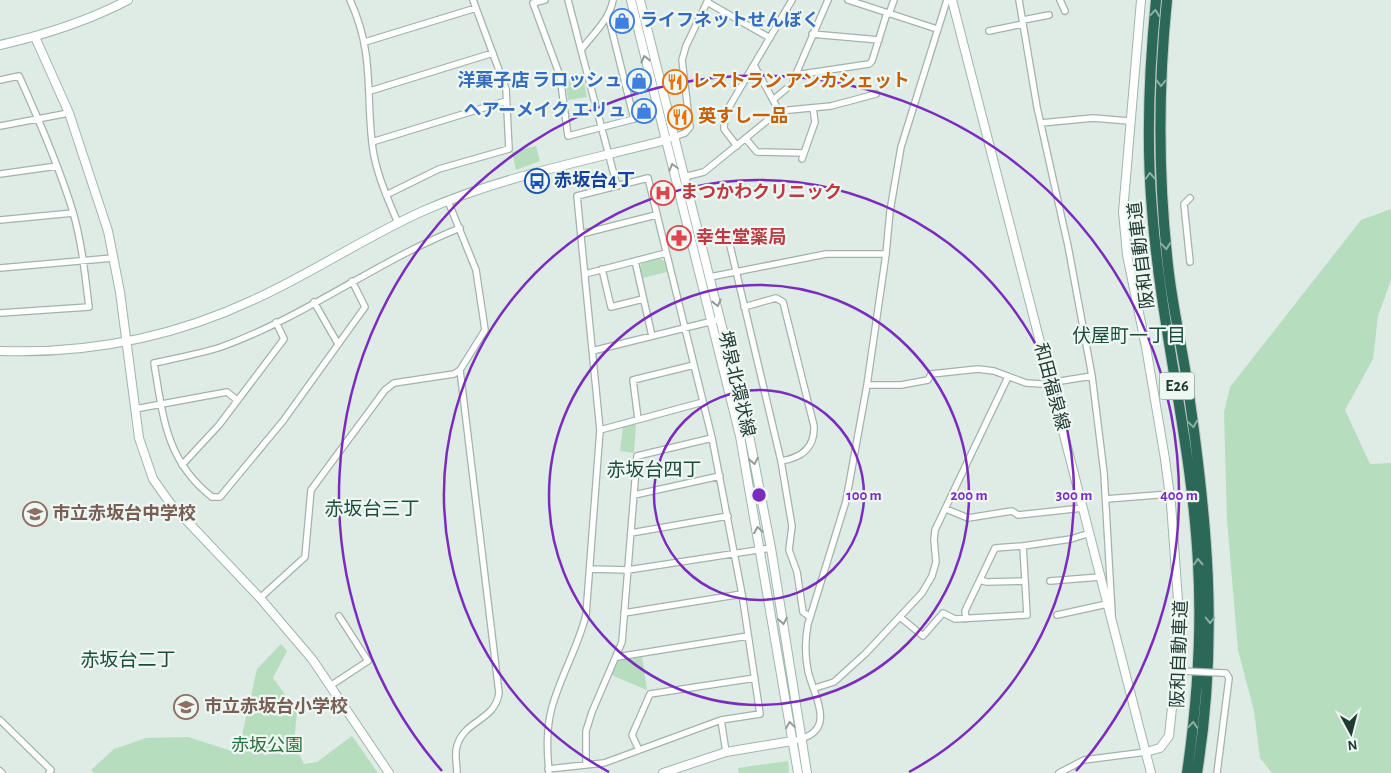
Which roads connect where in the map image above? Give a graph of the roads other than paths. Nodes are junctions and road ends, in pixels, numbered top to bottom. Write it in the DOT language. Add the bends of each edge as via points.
graph roads {
  1 [pos="128,0"];
  2 [pos="350,0"];
  3 [pos="472,0"];
  4 [pos="545,0"];
  5 [pos="568,0"];
  6 [pos="613,0"];
  7 [pos="631,0"];
  8 [pos="640,0"];
  9 [pos="792,0"];
  10 [pos="828,0"];
  11 [pos="848,0"];
  12 [pos="894,0"];
  13 [pos="947,0"];
  14 [pos="952,0"];
  15 [pos="1019,0"];
  16 [pos="1060,0"];
  17 [pos="1141,0"];
  18 [pos="1156,0"];
  19 [pos="1167,0"];
  20 [pos="707,1"];
  21 [pos="856,1"];
  22 [pos="476,8"];
  23 [pos="1065,11"];
  24 [pos="888,13"];
  25 [pos="608,15"];
  26 [pos="1049,15"];
  27 [pos="1023,22"];
  28 [pos="994,23"];
  29 [pos="938,28"];
  30 [pos="996,30"];
  31 [pos="989,31"];
  32 [pos="812,34"];
  33 [pos="35,37"];
  34 [pos="770,38"];
  35 [pos="879,40"];
  36 [pos="365,42"];
  37 [pos="0,45"];
  38 [pos="581,50"];
  39 [pos="494,53"];
  40 [pos="754,65"];
  41 [pos="0,80"];
  42 [pos="786,89"];
  43 [pos="370,91"];
  44 [pos="876,94"];
  45 [pos="774,98"];
  46 [pos="506,101"];
  47 [pos="813,108"];
  48 [pos="779,111"];
  49 [pos="69,113"];
  50 [pos="38,119"];
  51 [pos="1129,121"];
  52 [pos="1041,124"];
  53 [pos="0,126"];
  54 [pos="600,128"];
  55 [pos="674,137"];
  56 [pos="746,139"];
  57 [pos="666,140"];
  58 [pos="372,142"];
  59 [pos="738,146"];
  60 [pos="609,155"];
  61 [pos="57,166"];
  62 [pos="0,174"];
  63 [pos="684,177"];
  64 [pos="617,186"];
  65 [pos="386,195"];
  66 [pos="1190,198"];
  67 [pos="448,201"];
  68 [pos="73,213"];
  69 [pos="656,215"];
  70 [pos="0,220"];
  71 [pos="398,223"];
  72 [pos="460,228"];
  73 [pos="581,234"];
  74 [pos="728,237"];
  75 [pos="666,253"];
  76 [pos="886,254"];
  77 [pos="114,258"];
  78 [pos="84,260"];
  79 [pos="635,261"];
  80 [pos="1190,262"];
  81 [pos="0,268"];
  82 [pos="602,269"];
  83 [pos="735,271"];
  84 [pos="585,274"];
  85 [pos="710,277"];
  86 [pos="352,281"];
  87 [pos="644,299"];
  88 [pos="314,302"];
  89 [pos="744,307"];
  90 [pos="0,313"];
  91 [pos="721,319"];
  92 [pos="276,322"];
  93 [pos="712,322"];
  94 [pos="684,328"];
  95 [pos="652,336"];
  96 [pos="126,342"];
  97 [pos="338,344"];
  98 [pos="0,351"];
  99 [pos="592,351"];
  100 [pos="694,365"];
  101 [pos="460,370"];
  102 [pos="1092,376"];
  103 [pos="1008,377"];
  104 [pos="1050,384"];
  105 [pos="867,385"];
  106 [pos="238,400"];
  107 [pos="703,402"];
  108 [pos="161,404"];
  109 [pos="135,409"];
  110 [pos="638,419"];
  111 [pos="600,430"];
  112 [pos="712,438"];
  113 [pos="781,461"];
  114 [pos="182,465"];
  115 [pos="720,476"];
  116 [pos="1170,494"];
  117 [pos="634,495"];
  118 [pos="1106,498"];
  119 [pos="1083,508"];
  120 [pos="946,509"];
  121 [pos="728,516"];
  122 [pos="630,533"];
  123 [pos="1090,533"];
  124 [pos="1023,546"];
  125 [pos="771,548"];
  126 [pos="761,549"];
  127 [pos="734,553"];
  128 [pos="590,569"];
  129 [pos="628,570"];
  130 [pos="1100,578"];
  131 [pos="980,580"];
  132 [pos="1025,581"];
  133 [pos="1050,581"];
  134 [pos="742,594"];
  135 [pos="260,598"];
  136 [pos="1108,604"];
  137 [pos="624,613"];
  138 [pos="339,616"];
  139 [pos="810,617"];
  140 [pos="900,617"];
  141 [pos="966,618"];
  142 [pos="1061,618"];
  143 [pos="1111,619"];
  144 [pos="748,636"];
  145 [pos="617,657"];
  146 [pos="1179,670"];
  147 [pos="755,678"];
  148 [pos="330,686"];
  149 [pos="815,688"];
  150 [pos="0,720"];
  151 [pos="721,720"];
  152 [pos="802,739"];
  153 [pos="792,741"];
  154 [pos="639,750"];
  155 [pos="726,752"];
  156 [pos="1146,752"];
  157 [pos="586,765"];
  158 [pos="549,771"];
  159 [pos="49,773"];
  160 [pos="389,773"];
  161 [pos="458,773"];
  162 [pos="663,773"];
  163 [pos="798,773"];
  164 [pos="807,773"];
  165 [pos="1059,773"];
  166 [pos="1151,773"];
  167 [pos="1186,773"];
  168 [pos="1197,773"];
  169 [pos="1218,773"];
  1 -- 33 [label="street"];
  2 -- 36 [label="street"];
  3 -- 22 [label="street"];
  4 -- 54 [label="street" via="533,3 560,76 568,136"];
  5 -- 38 [label="street"];
  6 -- 25 [label="street"];
  57 -- 7 [label="street, 堺泉北環状線, one-way"];
  8 -- 55 [label="street, 堺泉北環状線"];
  9 -- 34 [label="street"];
  10 -- 32 [label="street"];
  11 -- 21 [label="street"];
  12 -- 24 [label="street"];
  13 -- 29 [label="street"];
  14 -- 104 [label="street, 和田福泉線"];
  15 -- 27 [label="street"];
  16 -- 23 [label="street"];
  17 -- 51 [label="street"];
  167 -- 18 [label="highway, 阪和自動車道 / E26, one-way" via="1193,732 1198,562 1152,211 1147,131"];
  19 -- 168 [label="highway, 阪和自動車道 / E26, one-way" via="1159,133 1163,211 1168,267 1201,486 1210,606 1210,653"];
  20 -- 34 [label="street"];
  20 -- 55 [label="street" via="682,60 690,127"];
  21 -- 24 [label="street"];
  22 -- 36 [label="street"];
  22 -- 39 [label="street"];
  24 -- 29 [label="street"];
  24 -- 35 [label="street"];
  25 -- 38 [label="street"];
  25 -- 54 [label="street" via="634,118"];
  26 -- 27 [label="street"];
  27 -- 30 [label="street"];
  27 -- 52 [label="street"];
  28 -- 30 [label="street"];
  29 -- 76 [label="street" via="901,147"];
  30 -- 31 [label="street"];
  32 -- 35 [label="street"];
  32 -- 35 [label="street" via="794,78 866,65 872,61"];
  33 -- 37 [label="street"];
  33 -- 49 [label="street"];
  34 -- 40 [label="street"];
  36 -- 43 [label="street"];
  38 -- 54 [label="street"];
  39 -- 43 [label="street"];
  39 -- 46 [label="street" via="503,76"];
  40 -- 45 [label="street"];
  40 -- 59 [label="street" via="725,114 724,128"];
  41 -- 50 [label="street" via="19,76"];
  42 -- 45 [label="street"];
  43 -- 58 [label="street"];
  44 -- 47 [label="street"];
  45 -- 48 [label="street"];
  46 -- 58 [label="street"];
  46 -- 65 [label="street" via="509,149 439,170"];
  47 -- 48 [label="street"];
  47 -- 56 [label="street" via="815,122 803,156 757,152"];
  48 -- 56 [label="street"];
  49 -- 50 [label="street"];
  49 -- 77 [label="street" via="101,206"];
  50 -- 53 [label="street"];
  50 -- 61 [label="street"];
  51 -- 52 [label="street" via="1094,118"];
  51 -- 116 [label="street" via="1122,212 1124,235"];
  52 -- 102 [label="street" via="1065,229"];
  54 -- 60 [label="street"];
  55 -- 57 [label="street"];
  55 -- 63 [label="street, 堺泉北環状線"];
  56 -- 59 [label="street"];
  57 -- 60 [label="street"];
  93 -- 57 [label="street, 堺泉北環状線, one-way"];
  58 -- 65 [label="street"];
  59 -- 63 [label="street" via="704,172"];
  60 -- 64 [label="street"];
  60 -- 67 [label="street" via="511,180"];
  61 -- 62 [label="street"];
  61 -- 68 [label="street"];
  63 -- 85 [label="street, 堺泉北環状線"];
  64 -- 69 [label="street" via="648,178"];
  64 -- 73 [label="street" via="577,196"];
  65 -- 71 [label="street"];
  66 -- 80 [label="street" via="1184,204"];
  67 -- 71 [label="street"];
  67 -- 72 [label="street"];
  68 -- 70 [label="street"];
  68 -- 78 [label="street"];
  69 -- 73 [label="street"];
  69 -- 75 [label="street"];
  71 -- 96 [label="street" via="254,300 192,324"];
  72 -- 86 [label="street" via="423,242"];
  72 -- 101 [label="street" via="476,270 485,330"];
  73 -- 84 [label="street"];
  74 -- 83 [label="street"];
  75 -- 79 [label="street"];
  75 -- 94 [label="street"];
  76 -- 83 [label="street" via="826,254"];
  76 -- 105 [label="street"];
  77 -- 78 [label="street"];
  77 -- 96 [label="street"];
  78 -- 81 [label="street"];
  78 -- 90 [label="street" via="90,307"];
  79 -- 82 [label="street"];
  79 -- 87 [label="street"];
  82 -- 84 [label="street"];
  82 -- 87 [label="street" via="611,307"];
  83 -- 85 [label="street"];
  83 -- 89 [label="street"];
  84 -- 99 [label="street"];
  85 -- 91 [label="street, 堺泉北環状線, one-way"];
  86 -- 88 [label="street"];
  86 -- 97 [label="street" via="365,307"];
  87 -- 95 [label="street"];
  88 -- 92 [label="street"];
  88 -- 97 [label="street"];
  89 -- 113 [label="street"];
  89 -- 113 [label="street" via="776,298 783,302 814,426 814,435 806,452 800,457"];
  91 -- 93 [label="street"];
  91 -- 125 [label="street, 堺泉北環状線, one-way" via="749,434"];
  92 -- 106 [label="street" via="284,339"];
  92 -- 108 [label="street" via="220,347 154,363"];
  93 -- 94 [label="street"];
  126 -- 93 [label="street, 堺泉北環状線, one-way" via="740,436"];
  94 -- 95 [label="street"];
  94 -- 100 [label="street"];
  95 -- 99 [label="street"];
  96 -- 98 [label="street" via="28,352"];
  96 -- 109 [label="street"];
  97 -- 114 [label="street" via="283,421 220,496 212,497 195,483"];
  99 -- 111 [label="street"];
  100 -- 107 [label="street"];
  100 -- 110 [label="street" via="633,380"];
  101 -- 135 [label="street" via="448,375 394,383 385,390 311,490 305,557"];
  101 -- 161 [label="street" via="499,693 496,707 466,729 460,738 456,753"];
  102 -- 104 [label="street"];
  102 -- 118 [label="street"];
  103 -- 104 [label="street" via="1026,383"];
  103 -- 105 [label="street" via="994,371 956,370 931,374 928,380 901,385"];
  103 -- 120 [label="street"];
  104 -- 119 [label="street, 和田福泉線"];
  105 -- 139 [label="street" via="846,501"];
  106 -- 108 [label="street" via="227,392"];
  106 -- 114 [label="street"];
  107 -- 110 [label="street"];
  107 -- 112 [label="street"];
  108 -- 109 [label="street"];
  108 -- 114 [label="street" via="170,443"];
  109 -- 135 [label="street" via="144,455 158,488"];
  110 -- 111 [label="street"];
  111 -- 128 [label="street"];
  112 -- 115 [label="street"];
  112 -- 117 [label="street" via="637,456"];
  113 -- 139 [label="street" via="792,526 789,550 797,572 804,612"];
  115 -- 117 [label="street"];
  115 -- 121 [label="street"];
  116 -- 118 [label="street"];
  116 -- 146 [label="street" via="1179,614"];
  117 -- 122 [label="street"];
  118 -- 143 [label="street" via="1113,604"];
  119 -- 120 [label="street" via="1018,515 1012,511 968,518"];
  119 -- 123 [label="street, 和田福泉線"];
  120 -- 140 [label="street" via="935,530 936,562 932,576 922,593"];
  121 -- 122 [label="street"];
  121 -- 127 [label="street"];
  122 -- 129 [label="street"];
  123 -- 124 [label="street" via="1062,541"];
  123 -- 130 [label="street, 和田福泉線"];
  124 -- 131 [label="street" via="995,548"];
  124 -- 132 [label="street"];
  125 -- 126 [label="street"];
  125 -- 152 [label="street, 堺泉北環状線, one-way"];
  126 -- 127 [label="street"];
  153 -- 126 [label="street, 堺泉北環状線, one-way"];
  127 -- 129 [label="street"];
  127 -- 134 [label="street"];
  128 -- 129 [label="street"];
  128 -- 158 [label="street" via="582,634 552,707 548,730"];
  129 -- 137 [label="street"];
  130 -- 133 [label="street" via="1060,584"];
  130 -- 136 [label="street, 和田福泉線"];
  131 -- 132 [label="street"];
  131 -- 141 [label="street" via="965,611"];
  132 -- 141 [label="street" via="1027,615"];
  134 -- 137 [label="street"];
  134 -- 144 [label="street"];
  135 -- 148 [label="street" via="312,659"];
  136 -- 142 [label="street"];
  136 -- 143 [label="street, 和田福泉線"];
  137 -- 145 [label="street" via="622,642"];
  138 -- 148 [label="street" via="368,661"];
  139 -- 149 [label="street" via="806,651 808,671"];
  140 -- 141 [label="street" via="923,636 943,613 955,619"];
  140 -- 149 [label="street" via="834,682"];
  143 -- 156 [label="street, 和田福泉線"];
  144 -- 145 [label="street"];
  144 -- 147 [label="street"];
  145 -- 157 [label="street" via="586,731"];
  146 -- 156 [label="street" via="1169,736 1160,748"];
  146 -- 169 [label="street, bridge" via="1226,673 1229,678"];
  147 -- 151 [label="street" via="760,714"];
  147 -- 154 [label="street" via="650,694 632,735"];
  148 -- 160 [label="street"];
  149 -- 152 [label="street" via="822,709 820,722 813,734"];
  150 -- 159 [label="street" via="51,770"];
  151 -- 154 [label="street"];
  151 -- 155 [label="street"];
  152 -- 153 [label="street"];
  152 -- 164 [label="street, 堺泉北環状線"];
  153 -- 155 [label="street"];
  153 -- 163 [label="street, 堺泉北環状線"];
  154 -- 157 [label="street" via="604,763"];
  155 -- 162 [label="street"];
  156 -- 165 [label="street" via="1084,760"];
  156 -- 166 [label="street, 和田福泉線"];
  157 -- 158 [label="street"];
}
